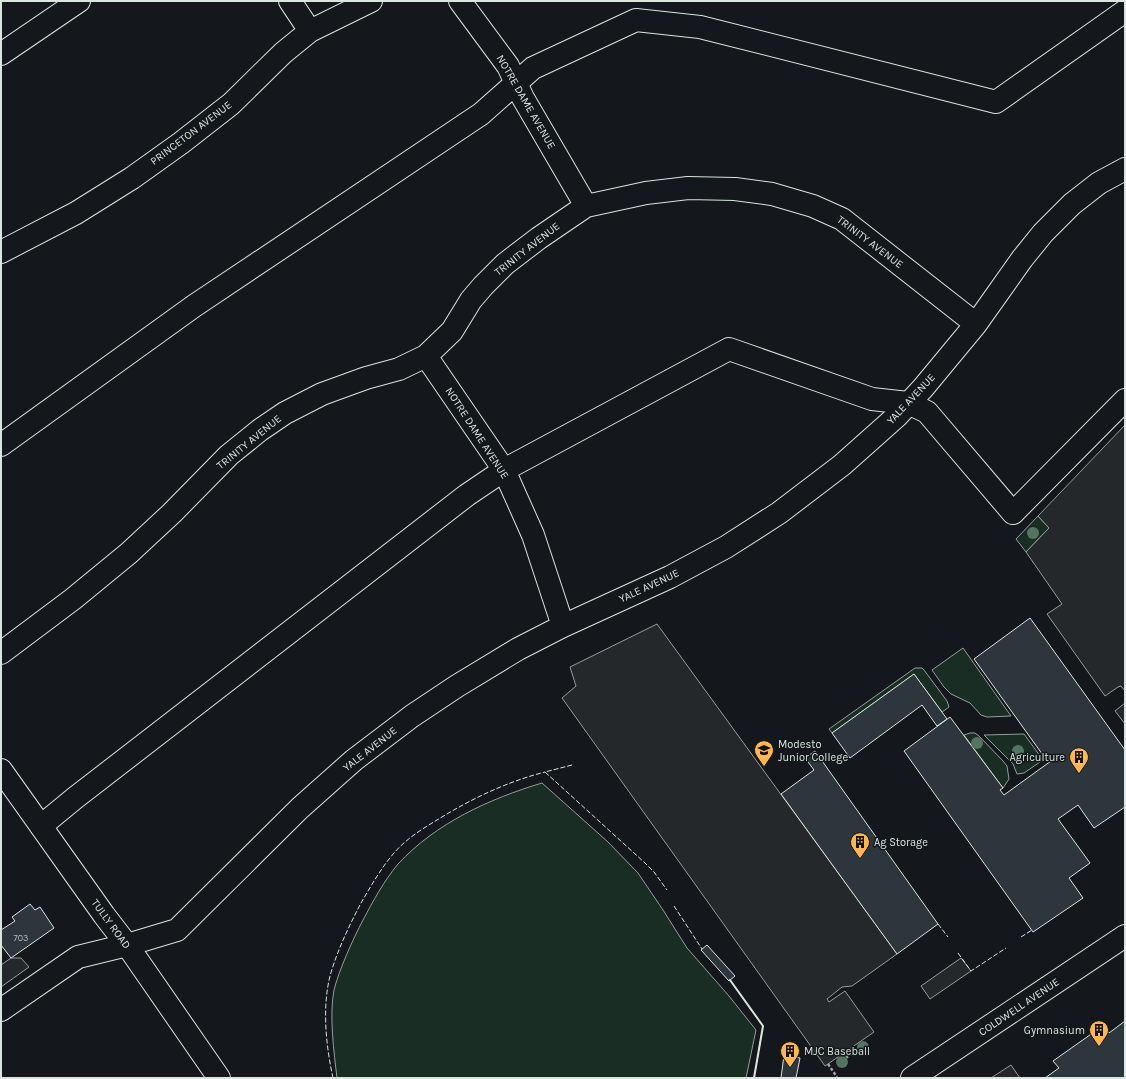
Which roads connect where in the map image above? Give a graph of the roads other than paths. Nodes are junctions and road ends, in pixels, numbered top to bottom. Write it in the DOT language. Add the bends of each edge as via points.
graph roads {
  1 [pos="79,1"];
  2 [pos="290,1"];
  3 [pos="371,1"];
  4 [pos="460,1"];
  5 [pos="1125,11"];
  6 [pos="310,31"];
  7 [pos="1,54"];
  8 [pos="516,84"];
  9 [pos="1125,169"];
  10 [pos="586,206"];
  11 [pos="1,252"];
  12 [pos="976,324"];
  13 [pos="426,356"];
  14 [pos="1125,400"];
  15 [pos="908,404"];
  16 [pos="1,445"];
  17 [pos="504,470"];
  18 [pos="563,626"];
  19 [pos="1,653"];
  20 [pos="1,770"];
  21 [pos="40,826"];
  22 [pos="1125,936"];
  23 [pos="127,945"];
  24 [pos="1,1010"];
  25 [pos="219,1078"];
  26 [pos="912,1078"];
  1 -- 7 [label="street"];
  2 -- 6 [label="street"];
  3 -- 6 [label="street, PRINCETON AVENUE"];
  4 -- 8 [label="street, NOTRE DAME AVENUE" via="508,66"];
  5 -- 8 [label="street" via="996,102 700,27 636,20 533,68"];
  6 -- 11 [label="street, PRINCETON AVENUE" via="231,104 132,178 76,213"];
  8 -- 10 [label="street, NOTRE DAME AVENUE"];
  8 -- 16 [label="street" via="481,114 194,306"];
  9 -- 12 [label="street, YALE AVENUE" via="1072,204 1043,233"];
  10 -- 12 [label="street, TRINITY AVENUE" via="646,193 688,188 736,189 772,194 813,206 842,219"];
  10 -- 13 [label="street, TRINITY AVENUE" via="505,264 471,300 452,332"];
  12 -- 15 [label="street, YALE AVENUE"];
  13 -- 17 [label="street, NOTRE DAME AVENUE"];
  13 -- 19 [label="street, TRINITY AVENUE" via="399,369 322,394 260,430 229,455 129,553"];
  14 -- 15 [label="street" via="1013,513 928,412"];
  15 -- 17 [label="street" via="872,399 729,349"];
  15 -- 18 [label="street, YALE AVENUE" via="842,465 779,512 726,547 670,577"];
  17 -- 18 [label="street, NOTRE DAME AVENUE" via="533,535"];
  17 -- 21 [label="street" via="467,495"];
  18 -- 23 [label="street, YALE AVENUE" via="518,649 457,686 354,760 300,808 177,930"];
  20 -- 21 [label="street, TULLY ROAD"];
  21 -- 23 [label="street, TULLY ROAD"];
  22 -- 26 [label="street, COLDWELL AVENUE"];
  23 -- 24 [label="street, YALE AVENUE" via="78,957"];
  23 -- 25 [label="street, TULLY ROAD"];
}
